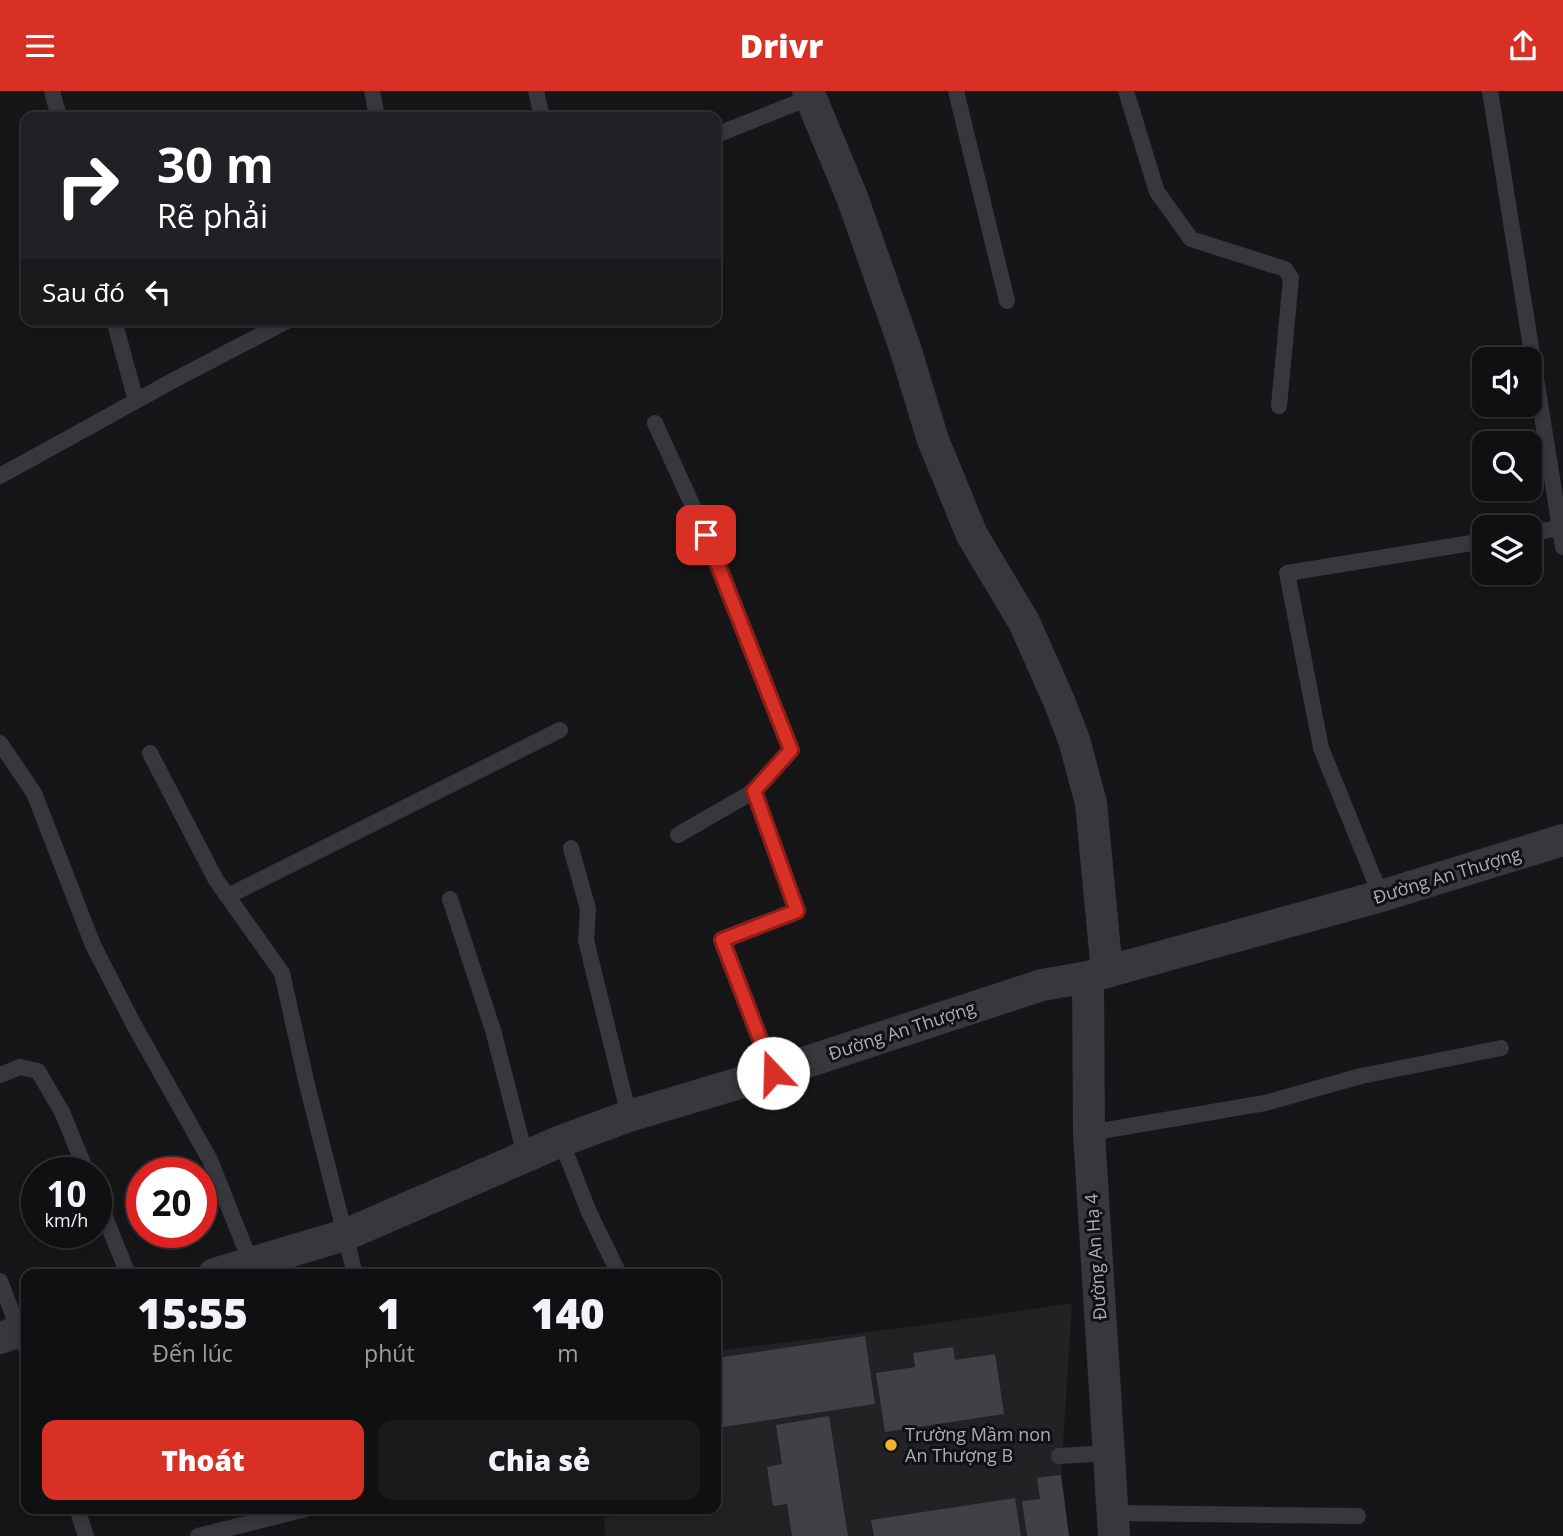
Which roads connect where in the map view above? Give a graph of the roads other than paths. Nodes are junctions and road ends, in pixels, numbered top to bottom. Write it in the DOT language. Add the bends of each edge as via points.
graph roads {
  1 [pos="51,91"];
  2 [pos="372,91"];
  3 [pos="536,91"];
  4 [pos="956,91"];
  5 [pos="1126,91"];
  6 [pos="1490,91"];
  7 [pos="810,94"];
  8 [pos="57,112"];
  9 [pos="376,112"];
  10 [pos="541,112"];
  11 [pos="721,133"];
  12 [pos="1007,301"];
  13 [pos="116,326"];
  14 [pos="278,326"];
  15 [pos="136,401"];
  16 [pos="1279,406"];
  17 [pos="655,423"];
  18 [pos="0,476"];
  19 [pos="1559,528"];
  20 [pos="1542,531"];
  21 [pos="1472,543"];
  22 [pos="1563,547"];
  23 [pos="560,730"];
  24 [pos="0,743"];
  25 [pos="150,753"];
  26 [pos="754,791"];
  27 [pos="678,835"];
  28 [pos="1563,840"];
  29 [pos="571,848"];
  30 [pos="228,896"];
  31 [pos="1381,896"];
  32 [pos="450,899"];
  33 [pos="1098,975"];
  34 [pos="1501,1048"];
  35 [pos="773,1073"];
  36 [pos="0,1075"];
  37 [pos="629,1116"];
  38 [pos="1089,1133"];
  39 [pos="561,1140"];
  40 [pos="525,1156"];
  41 [pos="80,1157"];
  42 [pos="112,1234"];
  43 [pos="345,1235"];
  44 [pos="251,1263"];
  45 [pos="126,1269"];
  46 [pos="231,1269"];
  47 [pos="354,1269"];
  48 [pos="617,1269"];
  49 [pos="0,1281"];
  50 [pos="18,1336"];
  51 [pos="1109,1453"];
  52 [pos="1059,1456"];
  53 [pos="79,1514"];
  54 [pos="286,1514"];
  55 [pos="1357,1516"];
  56 [pos="1113,1525"];
  57 [pos="86,1536"];
  58 [pos="198,1536"];
  1 -- 8 [label="lane"];
  2 -- 9 [label="lane"];
  3 -- 10 [label="lane"];
  4 -- 12 [label="lane"];
  5 -- 16 [label="lane" via="1157,192 1191,239 1285,269 1292,278"];
  6 -- 19 [label="lane"];
  7 -- 11 [label="lane"];
  7 -- 33 [label="street, Đường An Hạ 4" via="852,197 933,440 972,535 1024,622 1074,740 1091,803"];
  13 -- 15 [label="lane"];
  14 -- 15 [label="lane"];
  15 -- 18 [label="lane"];
  17 -- 26 [label="lane" via="716,557 791,750"];
  19 -- 20 [label="lane"];
  19 -- 22 [label="lane"];
  21 -- 31 [label="lane" via="1287,573 1321,748"];
  23 -- 30 [label="lane"];
  24 -- 44 [label="lane" via="34,793 93,945 210,1160"];
  25 -- 30 [label="lane"];
  26 -- 27 [label="lane"];
  26 -- 35 [label="lane" via="797,911 722,940"];
  28 -- 31 [label="street, Đường An Thượng"];
  29 -- 37 [label="lane" via="588,909 586,940"];
  30 -- 43 [label="lane" via="282,973"];
  31 -- 33 [label="street, Đường An Thượng"];
  32 -- 40 [label="lane" via="493,1030"];
  33 -- 35 [label="street, Đường An Thượng" via="1042,985"];
  33 -- 38 [label="street, Đường An Hạ 4"];
  34 -- 38 [label="lane" via="1361,1076 1265,1103"];
  35 -- 37 [label="street, Đường An Thượng"];
  36 -- 41 [label="lane" via="20,1067 38,1071"];
  37 -- 39 [label="street, Đường An Thượng"];
  38 -- 51 [label="street, Đường An Hạ 4"];
  39 -- 40 [label="street, Đường An Thượng"];
  39 -- 48 [label="lane"];
  40 -- 43 [label="street, Đường An Thượng"];
  42 -- 45 [label="lane"];
  43 -- 44 [label="street, Đường An Thượng"];
  43 -- 47 [label="lane"];
  44 -- 46 [label="street, Đường An Thượng"];
  49 -- 50 [label="lane"];
  51 -- 52 [label="lane"];
  51 -- 56 [label="street, Đường An Hạ 4"];
  53 -- 57 [label="lane"];
  54 -- 58 [label="lane"];
  55 -- 56 [label="lane"];
}
